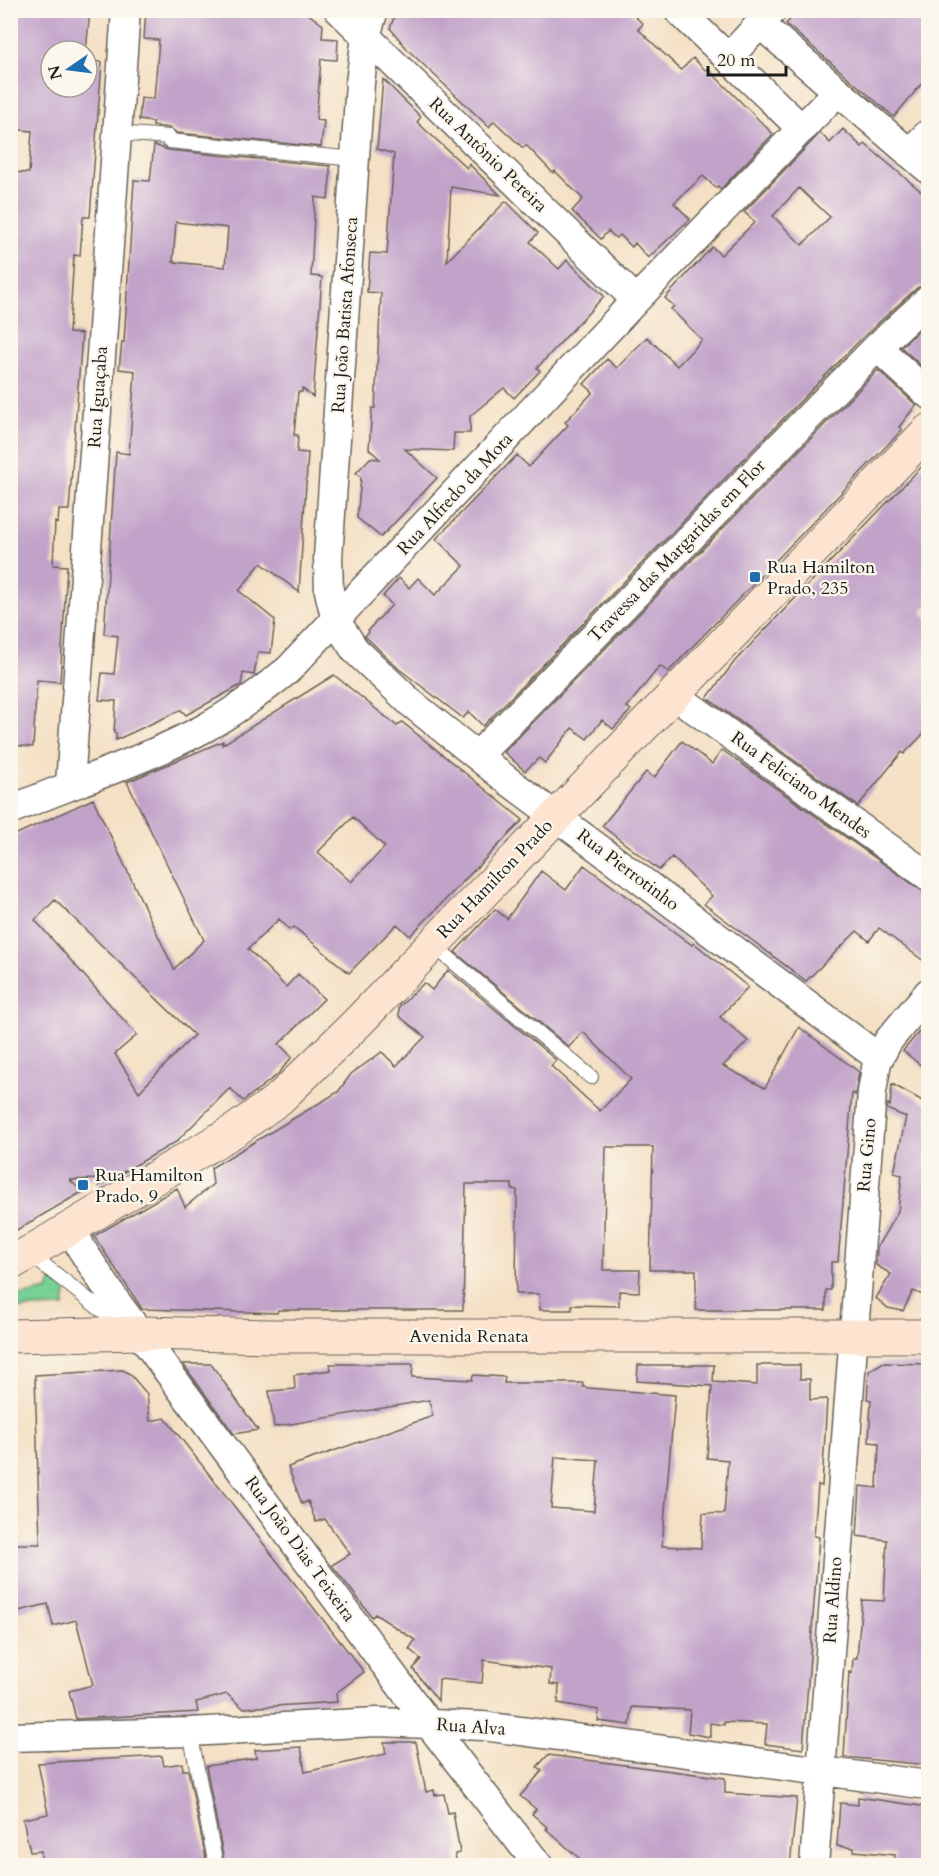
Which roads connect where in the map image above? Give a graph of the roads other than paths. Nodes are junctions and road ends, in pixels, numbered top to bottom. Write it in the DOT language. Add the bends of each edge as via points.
graph roads {
  1 [pos="126,10"];
  2 [pos="339,10"];
  3 [pos="678,10"];
  4 [pos="766,17"];
  5 [pos="370,23"];
  6 [pos="728,58"];
  7 [pos="838,92"];
  8 [pos="802,129"];
  9 [pos="117,133"];
  10 [pos="922,152"];
  11 [pos="355,159"];
  12 [pos="636,300"];
  13 [pos="928,300"];
  14 [pos="877,346"];
  15 [pos="928,394"];
  16 [pos="928,431"];
  17 [pos="336,621"];
  18 [pos="674,694"];
  19 [pos="477,756"];
  20 [pos="70,784"];
  21 [pos="10,810"];
  22 [pos="555,816"];
  23 [pos="928,876"];
  24 [pos="432,944"];
  25 [pos="928,993"];
  26 [pos="879,1058"];
  27 [pos="591,1077"];
  28 [pos="72,1226"];
  29 [pos="20,1259"];
  30 [pos="140,1333"];
  31 [pos="852,1335"];
  32 [pos="10,1336"];
  33 [pos="928,1336"];
  34 [pos="429,1724"];
  35 [pos="190,1732"];
  36 [pos="10,1737"];
  37 [pos="821,1771"];
  38 [pos="928,1785"];
  39 [pos="216,1866"];
  40 [pos="539,1866"];
  41 [pos="814,1866"];
  1 -- 9 [label="street, Rua Iguaçaba"];
  2 -- 5 [label="street, Rua Antônio Pereira"];
  3 -- 6 [label="street"];
  4 -- 6 [label="street"];
  4 -- 7 [label="street"];
  5 -- 11 [label="street, Rua João Batista Afonseca"];
  5 -- 12 [label="street, Rua Antônio Pereira"];
  6 -- 8 [label="street"];
  7 -- 8 [label="street, Rua Alfredo da Mota"];
  7 -- 10 [label="street"];
  8 -- 12 [label="street, Rua Alfredo da Mota"];
  9 -- 11 [label="lane"];
  9 -- 20 [label="street, Rua Iguaçaba"];
  11 -- 17 [label="street, Rua João Batista Afonseca" via="328,558 329,591"];
  12 -- 17 [label="street, Rua Alfredo da Mota"];
  13 -- 14 [label="street, Travessa das Margaridas em Flor"];
  14 -- 15 [label="street"];
  14 -- 19 [label="street, Travessa das Margaridas em Flor"];
  16 -- 18 [label="main road, Rua Hamilton Prado"];
  17 -- 19 [label="street, Rua Pierrotinho" via="355,650 411,703"];
  17 -- 20 [label="street, Rua Alfredo da Mota" via="288,670 244,705 160,750"];
  18 -- 22 [label="main road, Rua Hamilton Prado"];
  18 -- 23 [label="street, Rua Feliciano Mendes"];
  19 -- 22 [label="street, Rua Pierrotinho"];
  20 -- 21 [label="street, Rua Alfredo da Mota"];
  22 -- 24 [label="main road, Rua Hamilton Prado"];
  22 -- 26 [label="street, Rua Pierrotinho"];
  24 -- 27 [label="lane"];
  24 -- 28 [label="main road, Rua Hamilton Prado" via="280,1098 237,1129"];
  25 -- 26 [label="street, Rua Gino" via="888,1041"];
  26 -- 31 [label="street, Rua Gino" via="872,1092"];
  28 -- 29 [label="main road, Rua Hamilton Prado"];
  28 -- 30 [label="street, Rua João Dias Teixeira" via="96,1273"];
  29 -- 30 [label="lane"];
  30 -- 31 [label="main road, Avenida Renata"];
  30 -- 32 [label="main road, Avenida Renata"];
  30 -- 34 [label="street, Rua João Dias Teixeira"];
  31 -- 33 [label="main road, Avenida Renata"];
  31 -- 37 [label="street, Rua Aldino"];
  34 -- 35 [label="street, Rua Alva" via="376,1722"];
  34 -- 37 [label="street, Rua Alva" via="483,1726"];
  34 -- 40 [label="street, Rua João Dias Teixeira"];
  35 -- 36 [label="street, Rua Alva"];
  35 -- 39 [label="lane"];
  37 -- 38 [label="street, Rua Alva"];
  37 -- 41 [label="street, Rua Aldino"];
}
